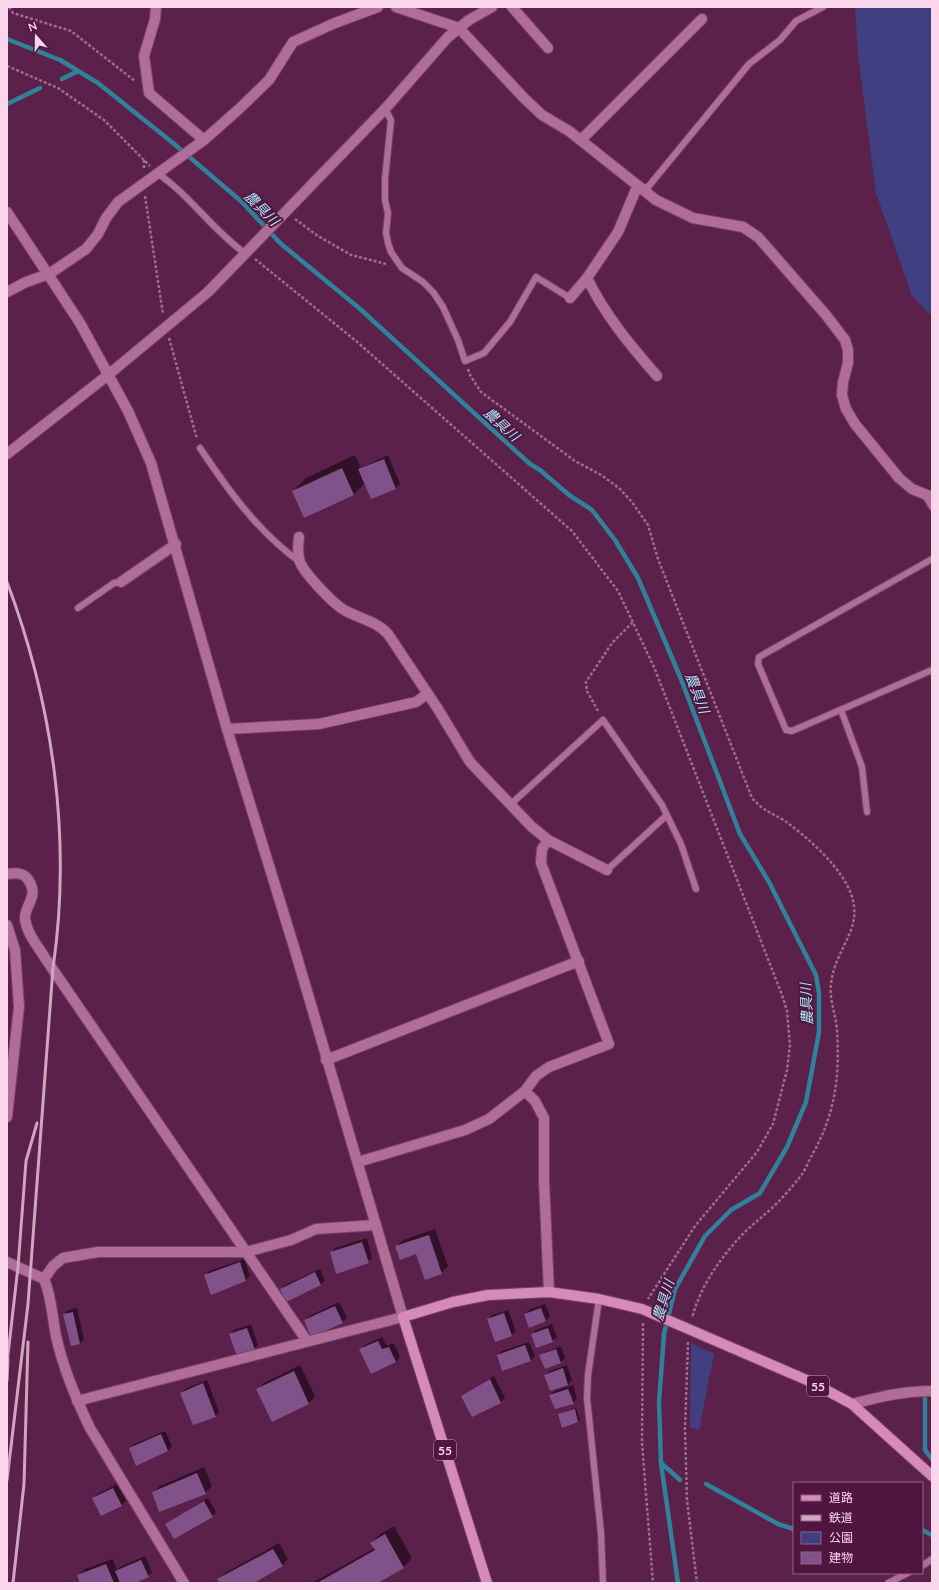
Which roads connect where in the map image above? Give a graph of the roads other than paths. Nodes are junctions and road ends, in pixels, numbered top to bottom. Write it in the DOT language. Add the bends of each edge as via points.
graph roads {
  1 [pos="156,7"];
  2 [pos="378,7"];
  3 [pos="396,7"];
  4 [pos="492,7"];
  5 [pos="512,7"];
  6 [pos="823,7"];
  7 [pos="481,10"];
  8 [pos="702,19"];
  9 [pos="459,28"];
  10 [pos="548,48"];
  11 [pos="385,108"];
  12 [pos="581,140"];
  13 [pos="201,142"];
  14 [pos="160,171"];
  15 [pos="637,187"];
  16 [pos="7,212"];
  17 [pos="248,251"];
  18 [pos="49,274"];
  19 [pos="587,278"];
  20 [pos="7,292"];
  21 [pos="570,298"];
  22 [pos="108,375"];
  23 [pos="657,376"];
  24 [pos="200,448"];
  25 [pos="7,454"];
  26 [pos="929,496"];
  27 [pos="932,508"];
  28 [pos="299,538"];
  29 [pos="176,544"];
  30 [pos="932,559"];
  31 [pos="300,562"];
  32 [pos="121,582"];
  33 [pos="78,608"];
  34 [pos="932,670"];
  35 [pos="427,694"];
  36 [pos="840,710"];
  37 [pos="227,729"];
  38 [pos="510,804"];
  39 [pos="867,812"];
  40 [pos="667,815"];
  41 [pos="548,840"];
  42 [pos="607,870"];
  43 [pos="7,874"];
  44 [pos="696,889"];
  45 [pos="7,925"];
  46 [pos="579,961"];
  47 [pos="326,1060"];
  48 [pos="525,1091"];
  49 [pos="7,1117"];
  50 [pos="358,1162"];
  51 [pos="376,1226"];
  52 [pos="246,1252"];
  53 [pos="7,1262"];
  54 [pos="44,1279"];
  55 [pos="549,1292"];
  56 [pos="599,1299"];
  57 [pos="403,1317"];
  58 [pos="307,1341"];
  59 [pos="932,1391"];
  60 [pos="77,1402"];
  61 [pos="852,1404"];
  62 [pos="932,1476"];
  63 [pos="932,1559"];
  64 [pos="923,1565"];
  65 [pos="906,1574"];
  66 [pos="184,1583"];
  67 [pos="487,1583"];
  68 [pos="603,1583"];
  69 [pos="888,1583"];
  1 -- 13 [label="street" via="144,56 149,93"];
  2 -- 13 [label="street" via="293,42 269,80"];
  3 -- 9 [label="street"];
  4 -- 7 [label="street"];
  5 -- 10 [label="street"];
  6 -- 15 [label="lane" via="796,21 780,40 749,64 648,187"];
  7 -- 9 [label="street"];
  8 -- 12 [label="street"];
  9 -- 11 [label="street" via="430,56"];
  9 -- 12 [label="street" via="542,115"];
  11 -- 17 [label="street"];
  11 -- 21 [label="lane" via="391,120 385,179 388,213 386,233 391,252 402,268 413,273 433,292 452,325 465,361 484,354 510,322 536,278"];
  12 -- 15 [label="street"];
  13 -- 14 [label="street"];
  14 -- 17 [label="lane" via="234,246"];
  14 -- 18 [label="street" via="118,202 86,250"];
  15 -- 19 [label="street" via="618,232"];
  15 -- 26 [label="street" via="680,213 743,228 758,237 845,340 848,363 842,396 855,424 898,478 912,489"];
  16 -- 18 [label="street"];
  17 -- 22 [label="street" via="208,292"];
  18 -- 20 [label="street"];
  18 -- 22 [label="street" via="80,323"];
  19 -- 21 [label="street"];
  19 -- 23 [label="street" via="613,323"];
  22 -- 25 [label="street"];
  22 -- 29 [label="street" via="128,411 151,463"];
  24 -- 31 [label="lane" via="229,491 247,512 272,539"];
  26 -- 27 [label="lane"];
  28 -- 31 [label="street"];
  29 -- 32 [label="street"];
  29 -- 37 [label="street"];
  30 -- 36 [label="lane" via="760,657 758,664 786,730 792,731"];
  31 -- 35 [label="street" via="337,605 346,612 382,627"];
  32 -- 33 [label="lane" via="114,583"];
  34 -- 36 [label="lane"];
  35 -- 37 [label="street" via="416,702 319,724"];
  35 -- 38 [label="street" via="470,762"];
  36 -- 39 [label="lane" via="862,767"];
  37 -- 47 [label="street"];
  38 -- 40 [label="lane" via="603,720"];
  38 -- 41 [label="street"];
  40 -- 42 [label="lane"];
  40 -- 44 [label="lane" via="681,844"];
  41 -- 42 [label="street"];
  41 -- 46 [label="street" via="542,849 542,863"];
  43 -- 52 [label="street" via="21,874 32,885 33,895 25,918 32,936"];
  45 -- 49 [label="street" via="15,950 19,1007"];
  46 -- 47 [label="street"];
  46 -- 48 [label="street" via="609,1044 549,1067 536,1076"];
  47 -- 50 [label="street"];
  48 -- 50 [label="street" via="489,1119 464,1130"];
  48 -- 55 [label="street" via="535,1101 544,1118"];
  50 -- 51 [label="street"];
  51 -- 52 [label="street" via="316,1229 291,1240"];
  51 -- 57 [label="street"];
  52 -- 54 [label="street" via="98,1252 63,1258 53,1266"];
  52 -- 58 [label="street"];
  53 -- 54 [label="street"];
  54 -- 60 [label="street" via="52,1302 61,1356"];
  55 -- 56 [label="main road, 55"];
  55 -- 57 [label="main road, 55" via="488,1295"];
  56 -- 61 [label="main road, 55" via="648,1312 687,1327 809,1381"];
  56 -- 68 [label="lane" via="587,1398 601,1533"];
  57 -- 58 [label="street"];
  57 -- 67 [label="main road, 55"];
  58 -- 60 [label="street"];
  59 -- 61 [label="street" via="879,1396"];
  60 -- 66 [label="street" via="90,1428"];
  61 -- 62 [label="main road, 55"];
  63 -- 64 [label="lane"];
  65 -- 69 [label="lane"];
}
